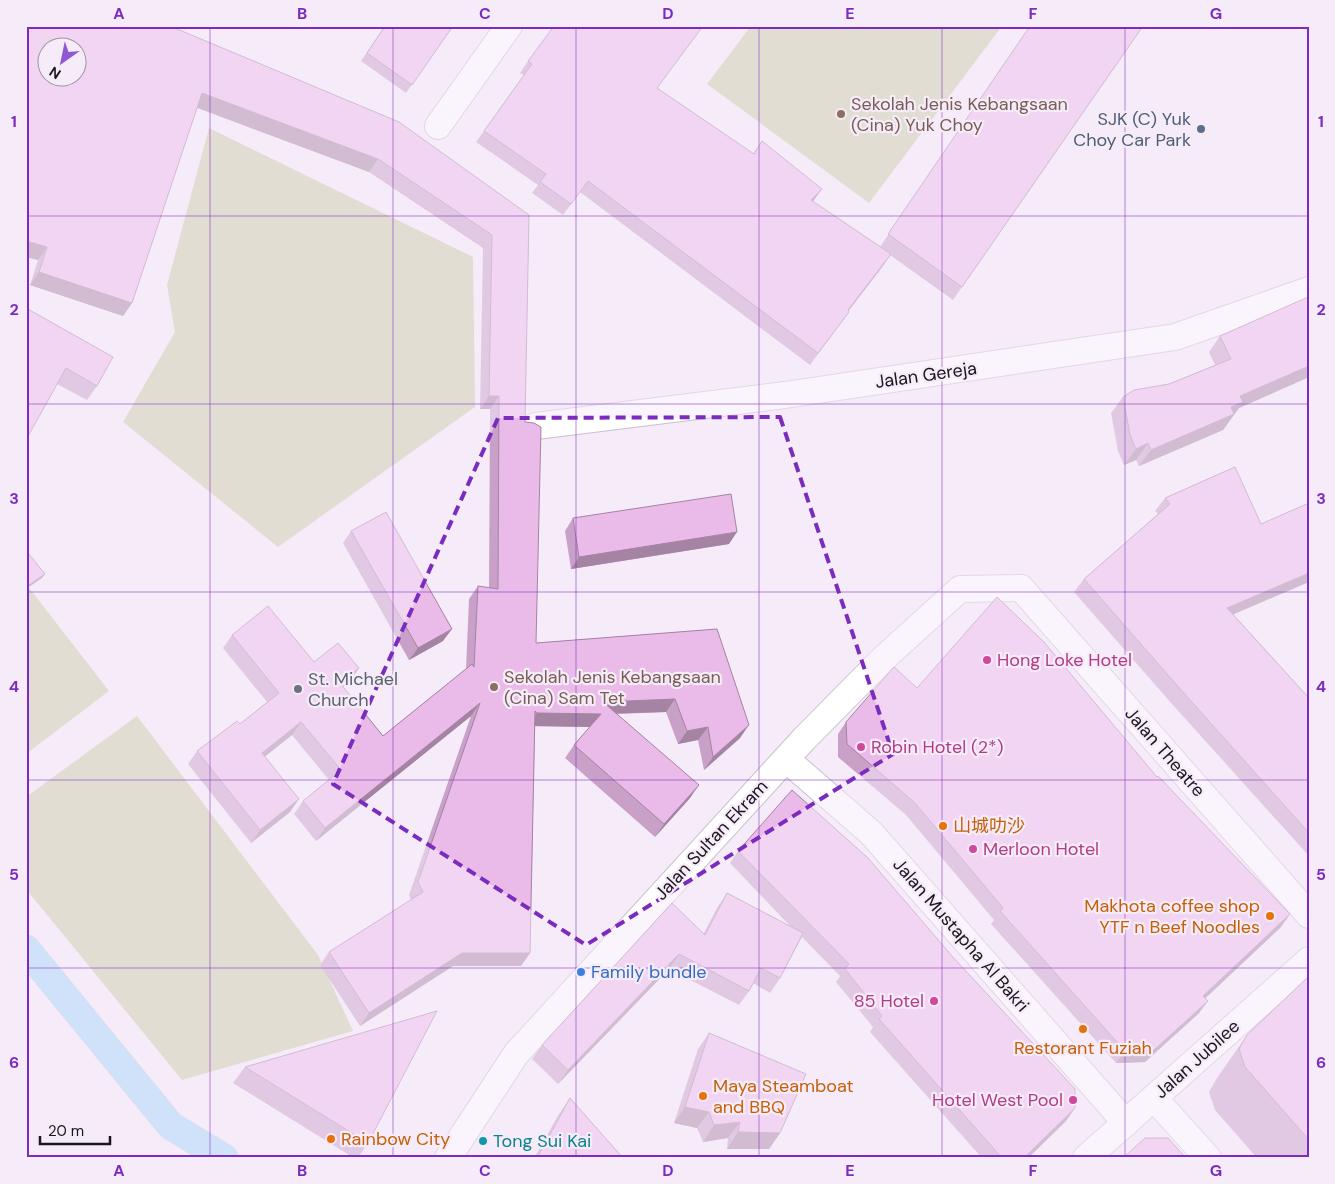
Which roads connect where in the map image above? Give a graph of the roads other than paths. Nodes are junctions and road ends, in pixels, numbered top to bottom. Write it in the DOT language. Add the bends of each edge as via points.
graph roads {
  1 [pos="510,26"];
  2 [pos="438,126"];
  3 [pos="1309,290"];
  4 [pos="536,426"];
  5 [pos="1020,588"];
  6 [pos="786,759"];
  7 [pos="1309,916"];
  8 [pos="26,949"];
  9 [pos="1309,960"];
  10 [pos="1154,1098"];
  11 [pos="1126,1123"];
  12 [pos="224,1158"];
  13 [pos="448,1158"];
  14 [pos="1086,1158"];
  15 [pos="1208,1158"];
  1 -- 2 [label="street"];
  3 -- 4 [label="street, Jalan Gereja" via="1175,338 786,396"];
  5 -- 6 [label="street, Jalan Sultan Ekram" via="960,589 884,658"];
  5 -- 7 [label="street, Jalan Theatre"];
  6 -- 11 [label="street, Jalan Mustapha Al Bakri" via="871,833"];
  6 -- 13 [label="street, Jalan Sultan Ekram" via="516,1054"];
  8 -- 12 [label="highway" via="171,1126"];
  9 -- 10 [label="street, Jalan Jubilee"];
  10 -- 11 [label="street, Jalan Jubilee"];
  10 -- 15 [label="street"];
  11 -- 14 [label="street, Jalan Jubilee"];
}
